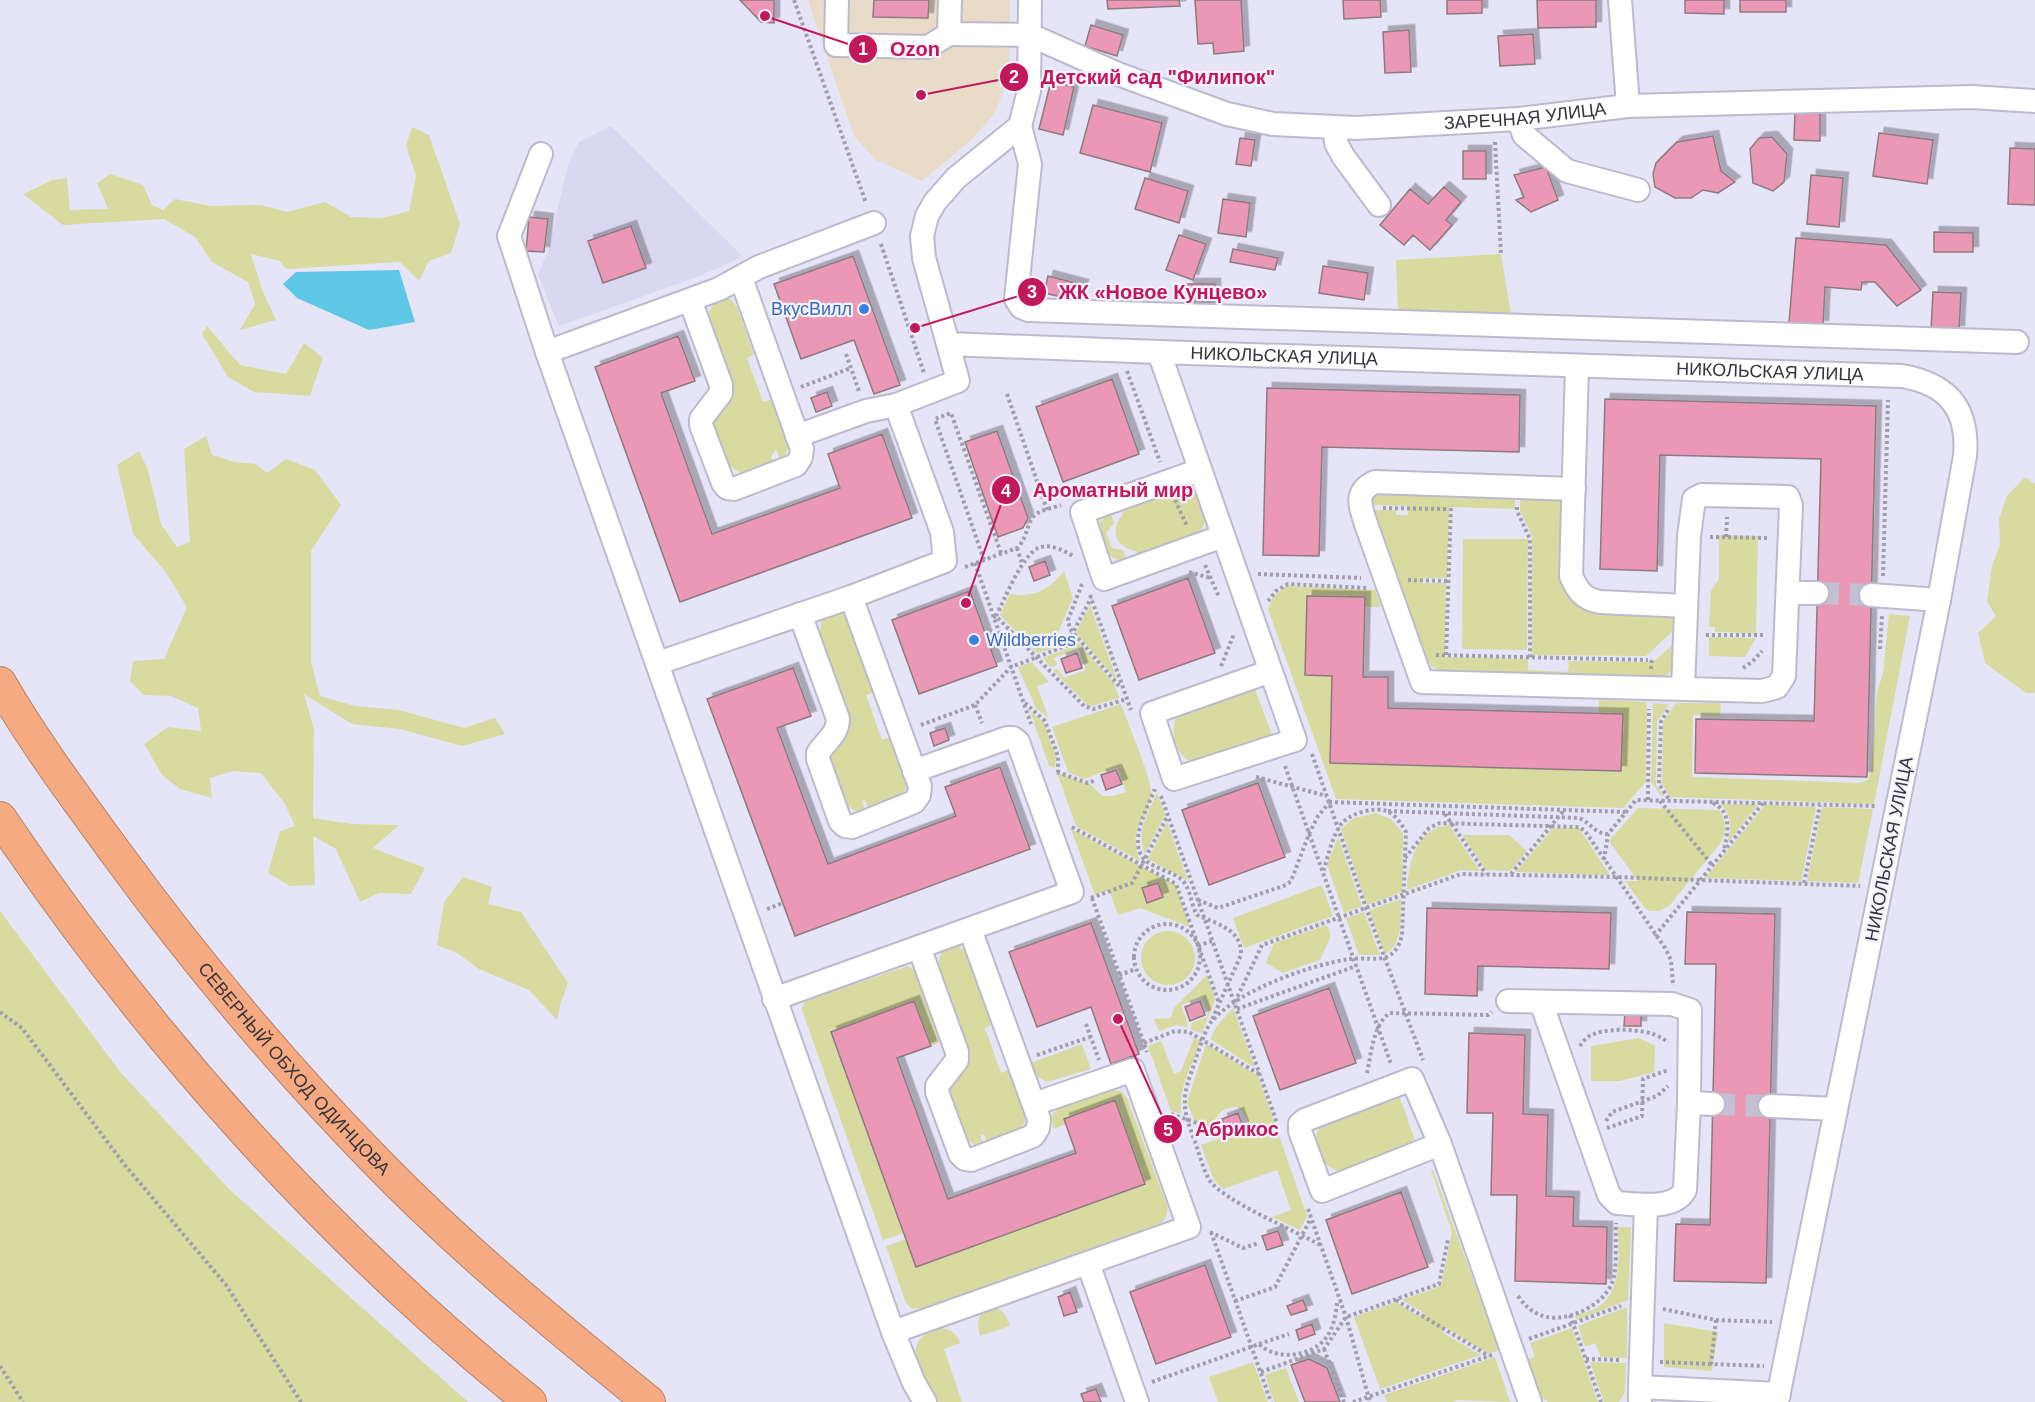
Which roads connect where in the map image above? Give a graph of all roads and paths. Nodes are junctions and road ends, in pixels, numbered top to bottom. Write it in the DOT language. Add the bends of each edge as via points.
graph roads {
  1 [pos="794,0"];
  2 [pos="837,0"];
  3 [pos="950,0"];
  4 [pos="1030,0"];
  5 [pos="1620,0"];
  6 [pos="949,34"];
  7 [pos="1030,35"];
  8 [pos="2035,101"];
  9 [pos="1628,106"];
  10 [pos="1519,119"];
  11 [pos="1495,121"];
  12 [pos="1020,126"];
  13 [pos="1335,127"];
  14 [pos="541,154"];
  15 [pos="1638,190"];
  16 [pos="1379,205"];
  17 [pos="874,223"];
  18 [pos="1501,254"];
  19 [pos="741,278"];
  20 [pos="690,300"];
  21 [pos="2017,342"];
  22 [pos="948,344"];
  23 [pos="547,352"];
  24 [pos="1159,352"];
  25 [pos="846,354"];
  26 [pos="1577,366"];
  27 [pos="851,368"];
  28 [pos="925,375"];
  29 [pos="782,394"];
  30 [pos="1007,394"];
  31 [pos="1888,399"];
  32 [pos="896,405"];
  33 [pos="866,411"];
  34 [pos="797,436"];
  35 [pos="1200,470"];
  36 [pos="1452,486"];
  37 [pos="1517,488"];
  38 [pos="1574,489"];
  39 [pos="1396,501"];
  40 [pos="1058,506"];
  41 [pos="1361,507"];
  42 [pos="1392,508"];
  43 [pos="1451,509"];
  44 [pos="1462,509"];
  45 [pos="1047,510"];
  46 [pos="1506,510"];
  47 [pos="1517,511"];
  48 [pos="1072,514"];
  49 [pos="1388,515"];
  50 [pos="1710,528"];
  51 [pos="1772,530"];
  52 [pos="1223,536"];
  53 [pos="1017,548"];
  54 [pos="1074,549"];
  55 [pos="1001,554"];
  56 [pos="984,560"];
  57 [pos="945,561"];
  58 [pos="1151,562"];
  59 [pos="975,563"];
  60 [pos="1023,564"];
  61 [pos="1406,570"];
  62 [pos="1262,574"];
  63 [pos="1276,574"];
  64 [pos="1238,577"];
  65 [pos="1389,589"];
  66 [pos="1788,593"];
  67 [pos="1817,593"];
  68 [pos="1877,595"];
  69 [pos="851,597"];
  70 [pos="1091,597"];
  71 [pos="1939,600"];
  72 [pos="1686,606"];
  73 [pos="1266,609"];
  74 [pos="800,614"];
  75 [pos="995,616"];
  76 [pos="1073,634"];
  77 [pos="1685,635"];
  78 [pos="1786,635"];
  79 [pos="1433,645"];
  80 [pos="1881,649"];
  81 [pos="1657,653"];
  82 [pos="1437,654"];
  83 [pos="1412,655"];
  84 [pos="1446,655"];
  85 [pos="1530,657"];
  86 [pos="1037,658"];
  87 [pos="1443,660"];
  88 [pos="1648,660"];
  89 [pos="658,663"];
  90 [pos="1641,665"];
  91 [pos="1011,667"];
  92 [pos="1271,671"];
  93 [pos="0,683"];
  94 [pos="1530,685"];
  95 [pos="1650,688"];
  96 [pos="1683,688"];
  97 [pos="1123,690"];
  98 [pos="1127,699"];
  99 [pos="1023,701"];
  100 [pos="1134,719"];
  101 [pos="900,732"];
  102 [pos="1035,735"];
  103 [pos="1287,743"];
  104 [pos="1216,766"];
  105 [pos="1047,768"];
  106 [pos="914,771"];
  107 [pos="1058,772"];
  108 [pos="1096,780"];
  109 [pos="1293,788"];
  110 [pos="1327,797"];
  111 [pos="1648,800"];
  112 [pos="1660,800"];
  113 [pos="1670,801"];
  114 [pos="1329,802"];
  115 [pos="1709,802"];
  116 [pos="1764,803"];
  117 [pos="1820,805"];
  118 [pos="1439,806"];
  119 [pos="1877,806"];
  120 [pos="1564,809"];
  121 [pos="1387,811"];
  122 [pos="1626,812"];
  123 [pos="1444,813"];
  124 [pos="1168,816"];
  125 [pos="1558,817"];
  126 [pos="0,818"];
  127 [pos="1450,822"];
  128 [pos="1552,825"];
  129 [pos="1338,829"];
  130 [pos="1309,834"];
  131 [pos="1608,834"];
  132 [pos="1070,835"];
  133 [pos="1723,853"];
  134 [pos="1405,859"];
  135 [pos="1145,860"];
  136 [pos="1604,860"];
  137 [pos="1143,865"];
  138 [pos="1712,866"];
  139 [pos="1322,872"];
  140 [pos="1486,874"];
  141 [pos="1511,875"];
  142 [pos="1616,877"];
  143 [pos="1700,880"];
  144 [pos="1804,883"];
  145 [pos="1861,886"];
  146 [pos="1088,888"];
  147 [pos="1404,894"];
  148 [pos="1190,895"];
  149 [pos="1092,898"];
  150 [pos="1198,900"];
  151 [pos="783,903"];
  152 [pos="1366,908"];
  153 [pos="763,910"];
  154 [pos="1204,918"];
  155 [pos="1339,918"];
  156 [pos="970,928"];
  157 [pos="1655,936"];
  158 [pos="1212,940"];
  159 [pos="1198,946"];
  160 [pos="919,947"];
  161 [pos="1353,958"];
  162 [pos="1384,958"];
  163 [pos="1356,966"];
  164 [pos="1136,969"];
  165 [pos="1119,975"];
  166 [pos="1228,984"];
  167 [pos="774,999"];
  168 [pos="1508,1001"];
  169 [pos="1541,1002"];
  170 [pos="1234,1003"];
  171 [pos="1219,1004"];
  172 [pos="1672,1004"];
  173 [pos="1237,1009"];
  174 [pos="0,1012"];
  175 [pos="1405,1012"];
  176 [pos="1211,1023"];
  177 [pos="1086,1024"];
  178 [pos="1090,1037"];
  179 [pos="1204,1040"];
  180 [pos="1144,1043"];
  181 [pos="1578,1052"];
  182 [pos="1018,1062"];
  183 [pos="1150,1063"];
  184 [pos="1259,1074"];
  185 [pos="1672,1076"];
  186 [pos="1106,1079"];
  187 [pos="1412,1079"];
  188 [pos="1670,1082"];
  189 [pos="1361,1099"];
  190 [pos="1642,1101"];
  191 [pos="1689,1103"];
  192 [pos="1034,1104"];
  193 [pos="1713,1104"];
  194 [pos="1770,1106"];
  195 [pos="1836,1109"];
  196 [pos="1186,1119"];
  197 [pos="1172,1124"];
  198 [pos="1215,1127"];
  199 [pos="1279,1130"];
  200 [pos="1440,1144"];
  201 [pos="1617,1203"];
  202 [pos="1646,1205"];
  203 [pos="1308,1208"];
  204 [pos="1311,1217"];
  205 [pos="1198,1224"];
  206 [pos="1211,1232"];
  207 [pos="1302,1235"];
  208 [pos="1258,1243"];
  209 [pos="1321,1246"];
  210 [pos="1088,1263"];
  211 [pos="1512,1287"];
  212 [pos="1396,1299"];
  213 [pos="1235,1301"];
  214 [pos="1341,1301"];
  215 [pos="1570,1315"];
  216 [pos="1346,1317"];
  217 [pos="1716,1320"];
  218 [pos="893,1332"];
  219 [pos="1289,1334"];
  220 [pos="1259,1344"];
  221 [pos="1252,1347"];
  222 [pos="1510,1347"];
  223 [pos="1324,1349"];
  224 [pos="1308,1353"];
  225 [pos="1489,1356"];
  226 [pos="0,1365"];
  227 [pos="1765,1366"];
  228 [pos="1261,1372"];
  229 [pos="1640,1394"];
  230 [pos="1134,1395"];
  231 [pos="1778,1398"];
  232 [pos="1369,1399"];
  233 [pos="23,1402"];
  234 [pos="301,1402"];
  235 [pos="530,1402"];
  236 [pos="649,1402"];
  237 [pos="925,1402"];
  238 [pos="1271,1402"];
  239 [pos="1344,1402"];
  240 [pos="1353,1402"];
  241 [pos="1530,1402"];
  242 [pos="1601,1402"];
  1 -- 17 [label="path"];
  2 -- 6 [label="street" via="836,45 928,47"];
  3 -- 6 [label="street"];
  4 -- 7 [label="street"];
  5 -- 9 [label="street"];
  6 -- 7 [label="street"];
  7 -- 12 [label="street" via="1029,91"];
  7 -- 13 [label="street, ЗАРЕЧНАЯ УЛИЦА" via="1118,74 1227,114 1273,124"];
  8 -- 9 [label="street, ЗАРЕЧНАЯ УЛИЦА" via="1972,97"];
  9 -- 10 [label="street, ЗАРЕЧНАЯ УЛИЦА"];
  10 -- 11 [label="street, ЗАРЕЧНАЯ УЛИЦА"];
  10 -- 15 [label="street" via="1524,135 1567,171"];
  11 -- 13 [label="street, ЗАРЕЧНАЯ УЛИЦА"];
  11 -- 18 [label="path"];
  12 -- 21 [label="street" via="1030,164 1016,299 1028,310"];
  12 -- 22 [label="street" via="956,178 927,216 922,236 924,258"];
  13 -- 16 [label="street" via="1336,143 1343,156"];
  14 -- 23 [label="street" via="509,236"];
  17 -- 19 [label="street" via="759,267"];
  17 -- 28 [label="path"];
  19 -- 20 [label="street"];
  19 -- 29 [label="street"];
  20 -- 23 [label="street"];
  20 -- 34 [label="street" via="721,385 717,401 701,419 723,483 734,489 796,465 802,448"];
  22 -- 24 [label="street, НИКОЛЬСКАЯ УЛИЦА"];
  22 -- 32 [label="street" via="958,381"];
  23 -- 89 [label="street"];
  24 -- 26 [label="street, НИКОЛЬСКАЯ УЛИЦА"];
  24 -- 35 [label="street"];
  25 -- 27 [label="path"];
  26 -- 38 [label="street"];
  26 -- 71 [label="street, НИКОЛЬСКАЯ УЛИЦА" via="1902,376 1936,386 1962,418 1966,439"];
  27 -- 29 [label="path"];
  27 -- 33 [label="path"];
  29 -- 34 [label="street"];
  30 -- 45 [label="path"];
  31 -- 68 [label="path"];
  32 -- 33 [label="street"];
  32 -- 57 [label="street" via="942,532"];
  33 -- 34 [label="street"];
  35 -- 48 [label="street"];
  35 -- 52 [label="street"];
  36 -- 37 [label="street"];
  36 -- 41 [label="street" via="1375,482 1365,486 1360,494"];
  36 -- 43 [label="path"];
  37 -- 38 [label="street"];
  37 -- 47 [label="path"];
  38 -- 72 [label="street" via="1571,576 1577,590 1587,600 1600,603"];
  39 -- 42 [label="path"];
  40 -- 45 [label="path"];
  40 -- 48 [label="path"];
  40 -- 48 [label="path" via="1069,502"];
  41 -- 42 [label="path"];
  41 -- 65 [label="street"];
  42 -- 43 [label="path"];
  42 -- 49 [label="path"];
  43 -- 44 [label="path"];
  43 -- 84 [label="path"];
  45 -- 53 [label="path" via="1032,518 1024,542"];
  46 -- 47 [label="path"];
  47 -- 85 [label="path" via="1530,539"];
  48 -- 58 [label="street" via="1104,579"];
  50 -- 51 [label="path" via="1705,536 1772,538"];
  52 -- 58 [label="street"];
  52 -- 64 [label="street"];
  53 -- 55 [label="path"];
  53 -- 60 [label="path"];
  54 -- 60 [label="path" via="1078,560 1066,551 1047,546 1038,548"];
  55 -- 56 [label="path"];
  55 -- 56 [label="path" via="951,413 935,419"];
  56 -- 59 [label="path"];
  57 -- 59 [label="path" via="949,572"];
  57 -- 69 [label="street"];
  58 -- 64 [label="path" via="1224,582"];
  59 -- 75 [label="path"];
  60 -- 75 [label="path"];
  61 -- 65 [label="path" via="1415,595"];
  62 -- 63 [label="path"];
  64 -- 92 [label="street"];
  65 -- 73 [label="path" via="1288,584 1276,591"];
  65 -- 83 [label="street"];
  66 -- 67 [label="street"];
  66 -- 72 [label="street" via="1788,497 1702,495 1692,505"];
  66 -- 78 [label="street"];
  68 -- 71 [label="street"];
  68 -- 80 [label="path"];
  69 -- 74 [label="street"];
  69 -- 101 [label="street"];
  70 -- 76 [label="path"];
  70 -- 76 [label="path" via="1084,578 1068,620"];
  70 -- 97 [label="path"];
  71 -- 195 [label="street, НИКОЛЬСКАЯ УЛИЦА"];
  72 -- 77 [label="street"];
  74 -- 89 [label="street"];
  74 -- 106 [label="street" via="838,719 834,735 818,753 840,821 852,827 914,802 920,786"];
  75 -- 86 [label="path"];
  75 -- 91 [label="path"];
  76 -- 86 [label="path" via="1062,648"];
  76 -- 97 [label="path"];
  77 -- 78 [label="path"];
  77 -- 96 [label="street"];
  78 -- 96 [label="street" via="1784,676 1777,687 1762,691"];
  79 -- 82 [label="path"];
  81 -- 88 [label="path"];
  82 -- 83 [label="path"];
  82 -- 84 [label="path"];
  82 -- 87 [label="path"];
  83 -- 94 [label="street" via="1422,682"];
  84 -- 85 [label="path"];
  85 -- 88 [label="path"];
  85 -- 94 [label="path"];
  86 -- 91 [label="path"];
  86 -- 98 [label="path" via="1089,709"];
  88 -- 90 [label="path"];
  89 -- 167 [label="street"];
  91 -- 99 [label="path"];
  91 -- 101 [label="path" via="975,705"];
  92 -- 103 [label="street"];
  92 -- 104 [label="street" via="1152,713 1174,779"];
  93 -- 236 [label="highway, СЕВЕРНЫЙ ОБХОД ОДИНЦОВА" via="155,906 299,1080 375,1161 462,1244"];
  94 -- 95 [label="street"];
  95 -- 96 [label="street"];
  95 -- 111 [label="path"];
  96 -- 113 [label="path" via="1661,722 1659,784"];
  97 -- 98 [label="path"];
  98 -- 100 [label="path"];
  99 -- 102 [label="path"];
  99 -- 107 [label="path" via="1045,721 1058,756"];
  101 -- 106 [label="street"];
  103 -- 104 [label="street"];
  103 -- 109 [label="path"];
  104 -- 109 [label="path"];
  105 -- 107 [label="path"];
  106 -- 156 [label="street" via="1013,738 1018,742 1072,892"];
  107 -- 108 [label="path" via="1088,783"];
  109 -- 110 [label="path"];
  109 -- 130 [label="path"];
  111 -- 112 [label="path"];
  111 -- 122 [label="path" via="1636,800"];
  112 -- 113 [label="path"];
  112 -- 138 [label="path"];
  113 -- 115 [label="path"];
  114 -- 118 [label="path"];
  114 -- 129 [label="path"];
  114 -- 130 [label="path"];
  115 -- 116 [label="path"];
  115 -- 133 [label="path" via="1721,808 1728,821"];
  116 -- 117 [label="path"];
  116 -- 133 [label="path"];
  117 -- 119 [label="path"];
  117 -- 144 [label="path"];
  118 -- 120 [label="path"];
  118 -- 123 [label="path"];
  120 -- 122 [label="path"];
  120 -- 125 [label="path"];
  121 -- 123 [label="path"];
  121 -- 129 [label="path" via="1358,813"];
  121 -- 134 [label="path" via="1406,832"];
  122 -- 131 [label="path"];
  123 -- 125 [label="path"];
  123 -- 127 [label="path"];
  124 -- 135 [label="path"];
  124 -- 135 [label="path" via="1157,785 1138,835"];
  124 -- 150 [label="path"];
  125 -- 128 [label="path"];
  125 -- 131 [label="path" via="1579,818 1601,834"];
  126 -- 235 [label="highway" via="96,951 243,1130 322,1214 411,1299"];
  127 -- 128 [label="path"];
  127 -- 134 [label="path" via="1429,828"];
  127 -- 140 [label="path"];
  128 -- 136 [label="path" via="1580,827"];
  128 -- 141 [label="path"];
  129 -- 139 [label="path"];
  129 -- 152 [label="path"];
  130 -- 139 [label="path"];
  130 -- 150 [label="path" via="1294,876 1286,885 1218,908"];
  131 -- 136 [label="path"];
  132 -- 137 [label="path" via="1066,824"];
  133 -- 138 [label="path"];
  134 -- 147 [label="path"];
  135 -- 137 [label="path"];
  135 -- 148 [label="path" via="1182,880"];
  136 -- 142 [label="path"];
  137 -- 149 [label="path" via="1132,883"];
  137 -- 159 [label="path" via="1176,884"];
  138 -- 143 [label="path"];
  139 -- 155 [label="path"];
  140 -- 141 [label="path"];
  140 -- 147 [label="path" via="1461,874"];
  141 -- 142 [label="path"];
  142 -- 143 [label="path"];
  142 -- 157 [label="path"];
  143 -- 144 [label="path"];
  143 -- 157 [label="path"];
  144 -- 145 [label="path"];
  146 -- 149 [label="path"];
  147 -- 152 [label="path"];
  147 -- 162 [label="path" via="1400,944"];
  148 -- 150 [label="path"];
  148 -- 154 [label="path" via="1195,913"];
  149 -- 165 [label="path"];
  150 -- 154 [label="path"];
  151 -- 153 [label="path"];
  152 -- 155 [label="path"];
  152 -- 162 [label="path"];
  154 -- 158 [label="path"];
  154 -- 166 [label="path" via="1238,937 1241,956"];
  155 -- 161 [label="path"];
  155 -- 170 [label="path" via="1262,945"];
  156 -- 160 [label="street"];
  156 -- 182 [label="street"];
  157 -- 172 [label="path" via="1671,960"];
  158 -- 159 [label="path"];
  158 -- 166 [label="path"];
  159 -- 164 [label="path" via="1199,968 1184,986 1174,990 1151,986"];
  159 -- 164 [label="path" via="1183,928 1161,925 1150,929 1136,946"];
  159 -- 171 [label="path"];
  160 -- 167 [label="street"];
  160 -- 192 [label="street" via="957,1052 957,1060 937,1086 937,1092 960,1154 971,1160 1033,1136 1039,1119"];
  161 -- 162 [label="path"];
  161 -- 170 [label="path" via="1297,973 1254,990"];
  162 -- 175 [label="path"];
  163 -- 173 [label="path"];
  164 -- 165 [label="path"];
  165 -- 180 [label="path"];
  166 -- 170 [label="path"];
  166 -- 171 [label="path"];
  167 -- 218 [label="street"];
  168 -- 169 [label="street"];
  168 -- 175 [label="path" via="1488,1015"];
  169 -- 172 [label="street"];
  169 -- 201 [label="street" via="1609,1196"];
  170 -- 173 [label="path"];
  170 -- 176 [label="path"];
  171 -- 176 [label="path"];
  172 -- 181 [label="path" via="1672,1048 1650,1032 1608,1031 1588,1036"];
  172 -- 191 [label="street" via="1690,1010"];
  173 -- 184 [label="path"];
  174 -- 234 [label="path" via="22,1028 124,1164 226,1285"];
  175 -- 187 [label="path" via="1428,1073"];
  175 -- 189 [label="path" via="1390,1013 1383,1019"];
  176 -- 179 [label="path"];
  177 -- 178 [label="path"];
  178 -- 182 [label="path"];
  178 -- 186 [label="path"];
  179 -- 180 [label="path" via="1181,1031"];
  179 -- 184 [label="path"];
  179 -- 196 [label="path" via="1186,1087"];
  180 -- 183 [label="path"];
  182 -- 192 [label="street"];
  184 -- 199 [label="path"];
  185 -- 190 [label="path" via="1672,1069 1642,1079"];
  186 -- 192 [label="street"];
  186 -- 205 [label="street" via="1133,1070"];
  187 -- 189 [label="street"];
  187 -- 200 [label="street"];
  188 -- 190 [label="path" via="1657,1096"];
  189 -- 200 [label="street" via="1300,1124 1322,1191"];
  190 -- 190 [label="path" via="1612,1112 1601,1130 1642,1116"];
  191 -- 193 [label="street"];
  191 -- 202 [label="street" via="1685,1190 1675,1201"];
  194 -- 195 [label="street"];
  195 -- 231 [label="street, НИКОЛЬСКАЯ УЛИЦА"];
  196 -- 197 [label="path" via="1168,1113"];
  196 -- 198 [label="path"];
  196 -- 207 [label="path" via="1210,1181 1231,1198"];
  200 -- 222 [label="street"];
  201 -- 202 [label="street"];
  201 -- 215 [label="path" via="1613,1281 1597,1303"];
  202 -- 229 [label="street"];
  203 -- 204 [label="path"];
  204 -- 207 [label="path"];
  204 -- 209 [label="path"];
  205 -- 206 [label="path"];
  205 -- 206 [label="path" via="1200,1235"];
  205 -- 210 [label="street"];
  206 -- 208 [label="path" via="1244,1248"];
  206 -- 213 [label="path"];
  207 -- 209 [label="path"];
  207 -- 213 [label="path" via="1275,1287"];
  209 -- 214 [label="path"];
  210 -- 218 [label="street"];
  210 -- 230 [label="street"];
  211 -- 215 [label="path" via="1525,1306 1540,1315"];
  212 -- 225 [label="path"];
  213 -- 221 [label="path"];
  214 -- 216 [label="path"];
  214 -- 224 [label="path" via="1326,1339"];
  215 -- 242 [label="path"];
  216 -- 223 [label="path"];
  216 -- 232 [label="path"];
  217 -- 227 [label="path" via="1711,1364"];
  218 -- 237 [label="street"];
  219 -- 220 [label="path"];
  220 -- 221 [label="path"];
  220 -- 224 [label="path" via="1275,1354"];
  221 -- 228 [label="path"];
  221 -- 230 [label="path"];
  222 -- 225 [label="path"];
  222 -- 241 [label="street"];
  223 -- 224 [label="path"];
  223 -- 239 [label="path"];
  224 -- 228 [label="path"];
  225 -- 232 [label="path"];
  226 -- 233 [label="path"];
  228 -- 238 [label="path"];
  229 -- 231 [label="street"];
  232 -- 240 [label="path"];
}
